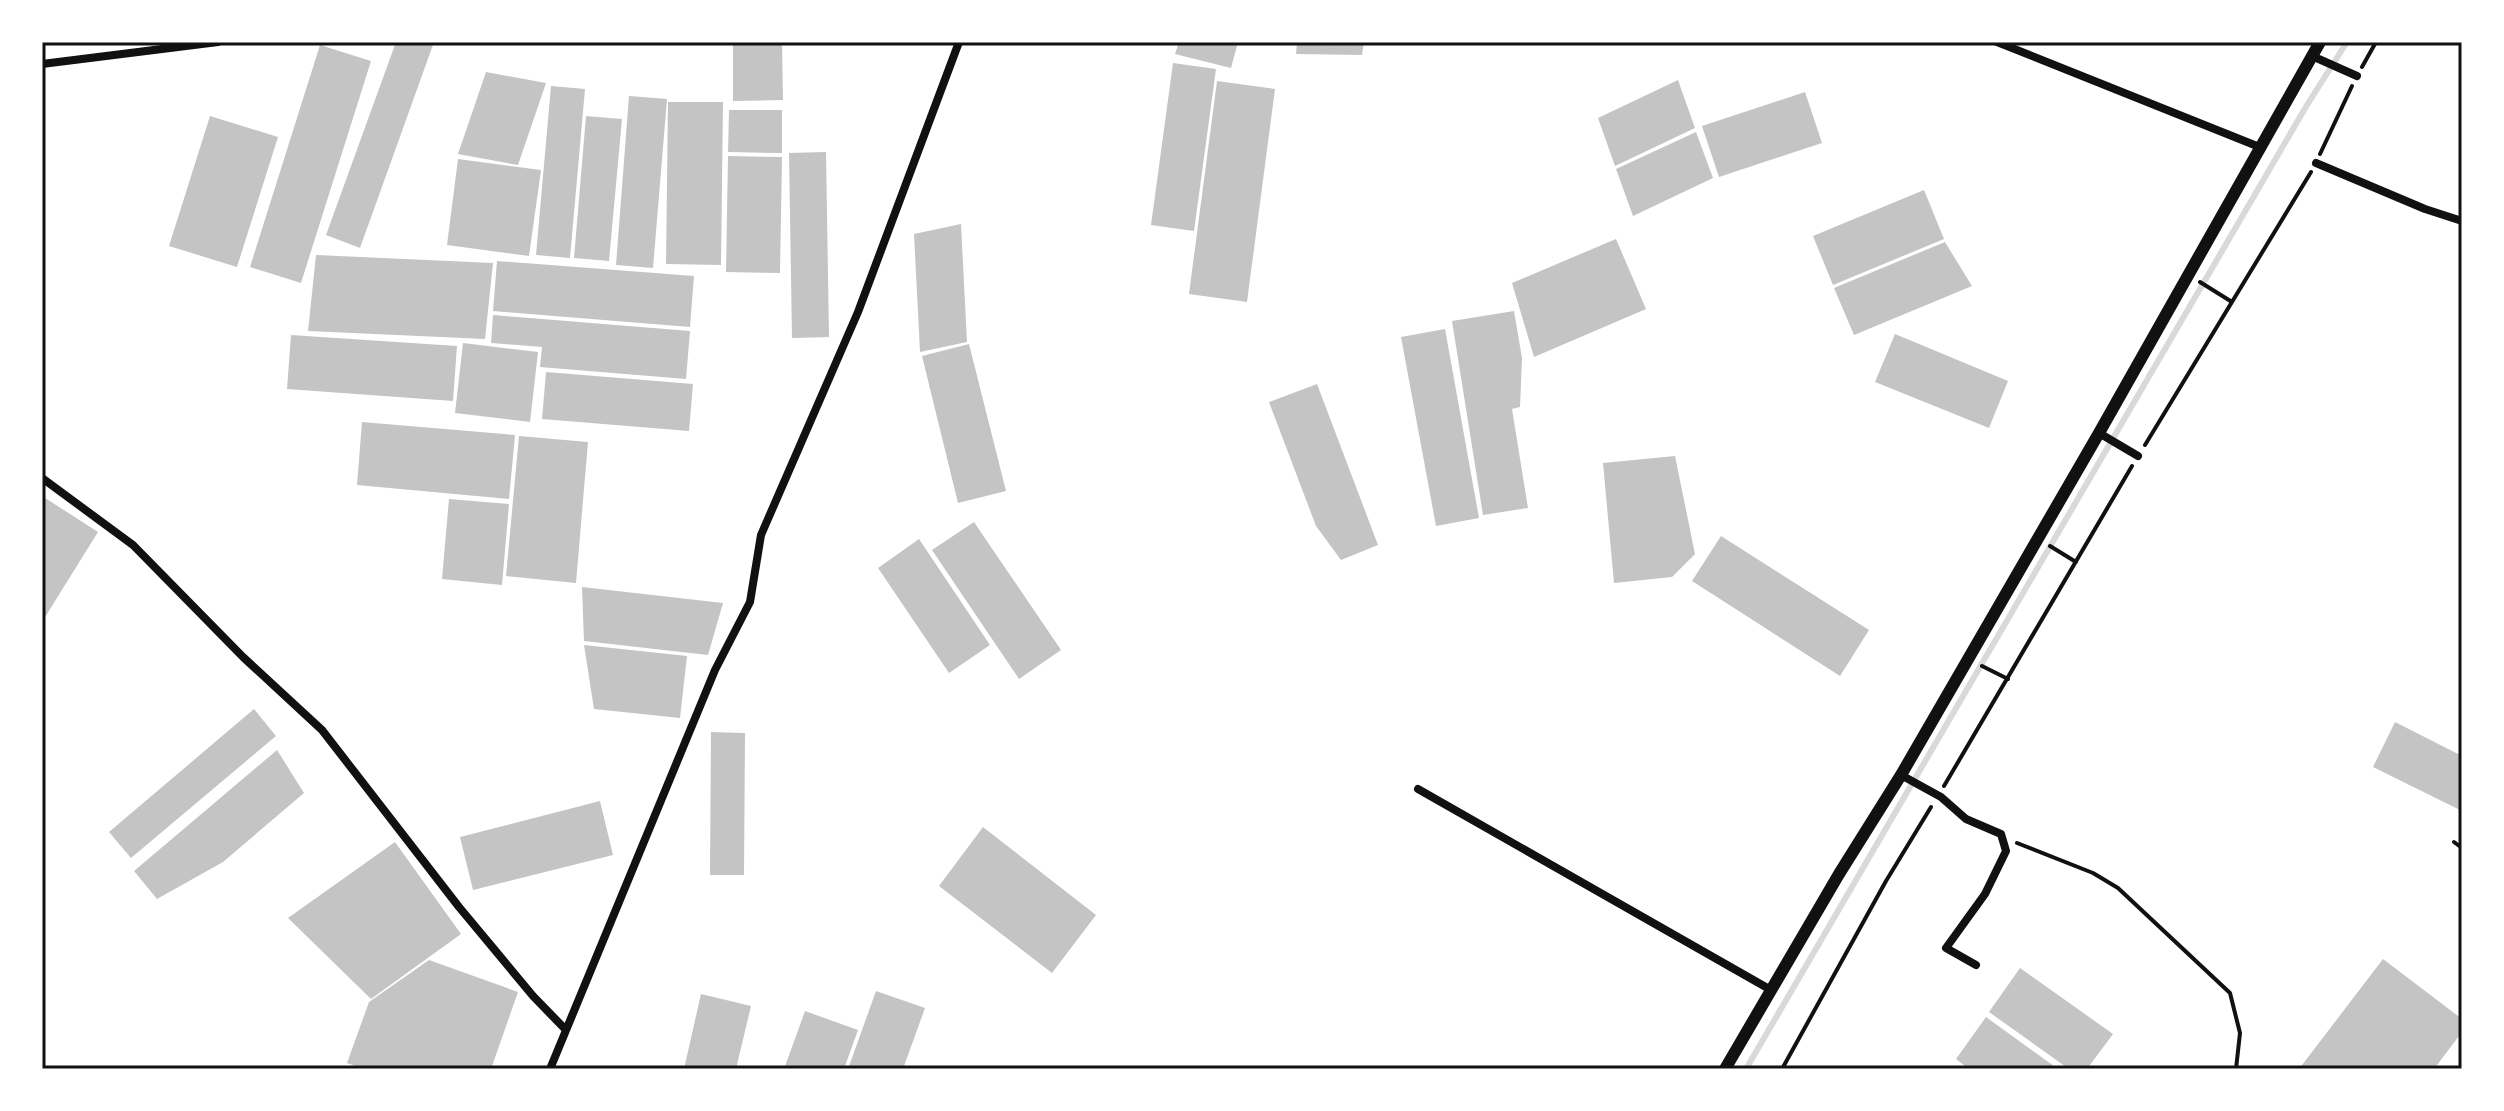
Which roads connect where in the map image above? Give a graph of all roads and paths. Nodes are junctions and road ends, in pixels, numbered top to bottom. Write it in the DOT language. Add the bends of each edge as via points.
graph roads {
  1 [pos="218,42"];
  2 [pos="959,42"];
  3 [pos="1997,42"];
  4 [pos="2320,42"];
  5 [pos="2376,42"];
  6 [pos="2318,59"];
  7 [pos="42,64"];
  8 [pos="2357,76"];
  9 [pos="2262,148"];
  10 [pos="2316,163"];
  11 [pos="2462,221"];
  12 [pos="2212,289"];
  13 [pos="2232,302"];
  14 [pos="2101,435"];
  15 [pos="2138,456"];
  16 [pos="42,478"];
  17 [pos="2058,551"];
  18 [pos="2076,562"];
  19 [pos="1989,669"];
  20 [pos="2008,679"];
  21 [pos="1903,776"];
  22 [pos="1418,789"];
  23 [pos="1939,795"];
  24 [pos="2001,834"];
  25 [pos="2454,842"];
  26 [pos="2462,848"];
  27 [pos="1976,965"];
  28 [pos="1771,990"];
  29 [pos="566,1030"];
  30 [pos="550,1069"];
  31 [pos="1725,1069"];
  32 [pos="1782,1069"];
  33 [pos="2236,1069"];
  1 -- 7 [label="street"];
  2 -- 29 [label="street" via="858,312 761,535 750,602 715,670"];
  3 -- 9 [label="street"];
  4 -- 6 [label="street"];
  5 -- 8 [label="path"];
  6 -- 8 [label="street"];
  6 -- 9 [label="street"];
  8 -- 10 [label="path"];
  9 -- 14 [label="street"];
  10 -- 11 [label="street"];
  10 -- 13 [label="path"];
  12 -- 13 [label="path"];
  13 -- 15 [label="path"];
  14 -- 15 [label="street"];
  14 -- 21 [label="street"];
  15 -- 18 [label="path"];
  16 -- 29 [label="street" via="133,545 322,730 459,907"];
  17 -- 18 [label="path"];
  18 -- 20 [label="path"];
  19 -- 20 [label="path"];
  20 -- 23 [label="path"];
  21 -- 23 [label="street"];
  21 -- 28 [label="street"];
  22 -- 28 [label="street"];
  23 -- 24 [label="street" via="1966,819"];
  23 -- 32 [label="path"];
  24 -- 27 [label="street" via="2006,851 1985,894 1946,948"];
  24 -- 33 [label="path" via="2118,888 2230,993 2240,1033"];
  25 -- 26 [label="path"];
  28 -- 31 [label="street"];
  29 -- 30 [label="street"];
}
